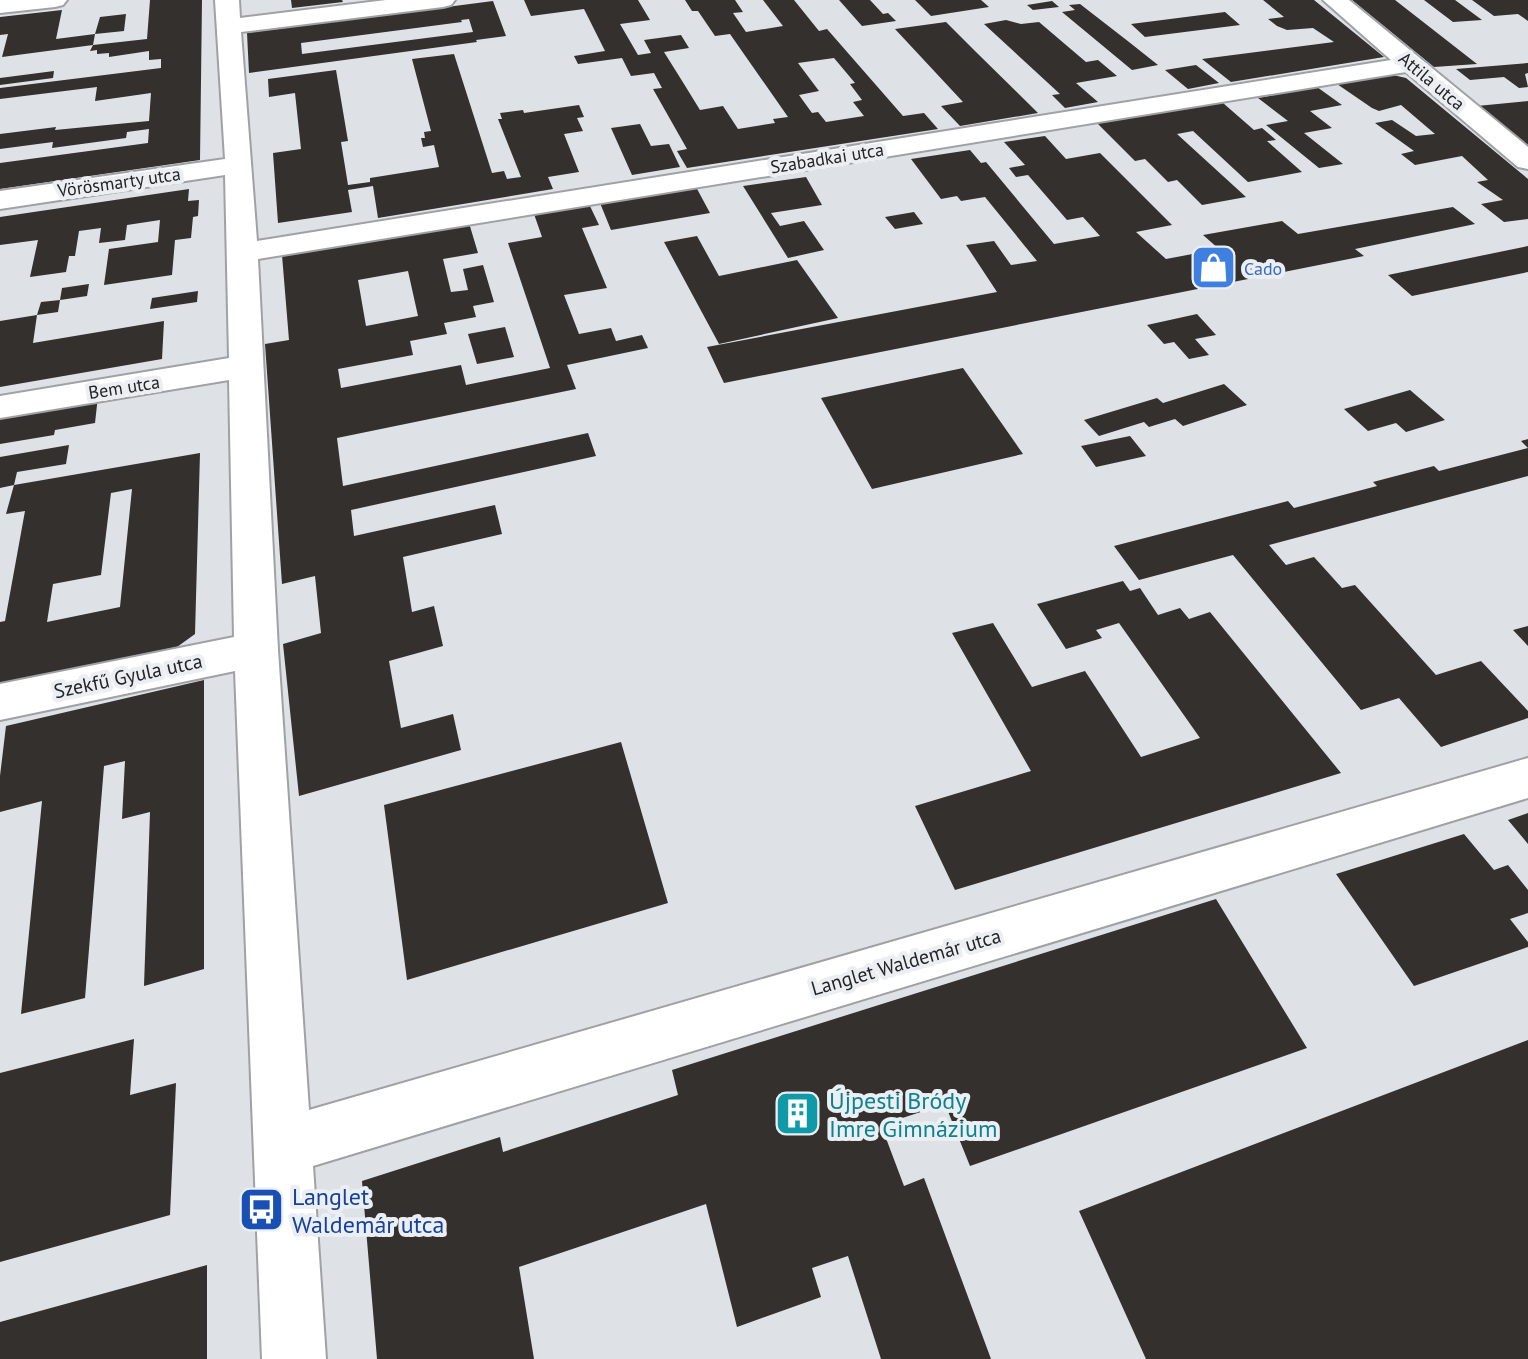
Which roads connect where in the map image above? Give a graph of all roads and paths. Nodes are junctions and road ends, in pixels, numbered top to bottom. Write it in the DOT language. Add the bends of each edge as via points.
graph roads {
  1 [pos="55,0"];
  2 [pos="443,0"];
  3 [pos="1335,0"];
  4 [pos="0,6"];
  5 [pos="228,13"];
  6 [pos="1411,64"];
  7 [pos="1528,161"];
  8 [pos="239,165"];
  9 [pos="0,200"];
  10 [pos="243,252"];
  11 [pos="248,366"];
  12 [pos="0,407"];
  13 [pos="256,650"];
  14 [pos="0,702"];
  15 [pos="1528,778"];
  16 [pos="284,1146"];
  17 [pos="294,1359"];
  1 -- 4 [label="street"];
  2 -- 5 [label="street"];
  3 -- 6 [label="street, Attila utca"];
  5 -- 8 [label="street"];
  6 -- 7 [label="street, Attila utca"];
  6 -- 10 [label="street, Szabadkai utca"];
  8 -- 9 [label="street, Vörösmarty utca"];
  8 -- 10 [label="street"];
  10 -- 11 [label="street"];
  11 -- 12 [label="street, Bem utca"];
  11 -- 13 [label="street"];
  13 -- 14 [label="street, Szekfű Gyula utca"];
  13 -- 16 [label="street"];
  15 -- 16 [label="street, Langlet Waldemár utca"];
  16 -- 17 [label="street"];
}
